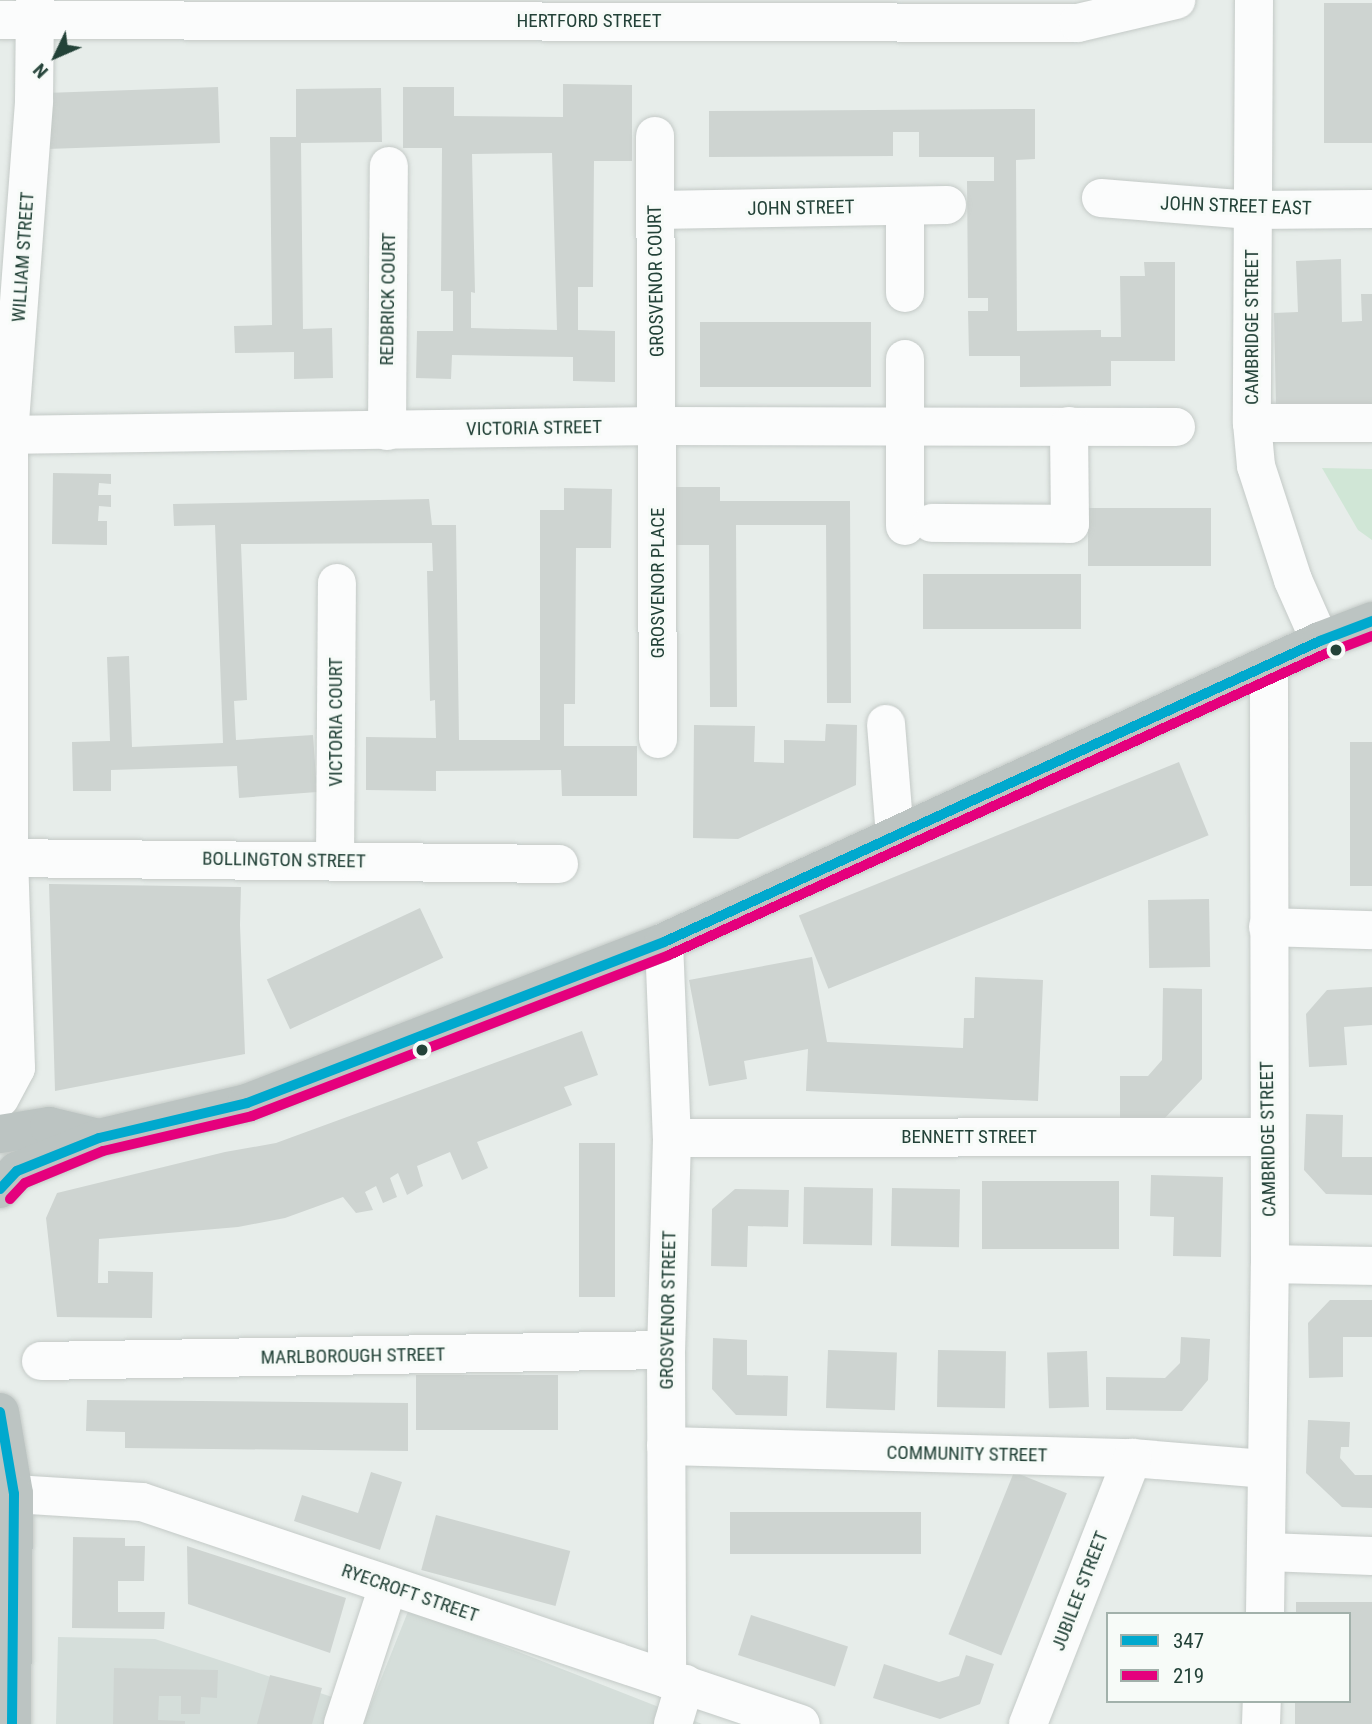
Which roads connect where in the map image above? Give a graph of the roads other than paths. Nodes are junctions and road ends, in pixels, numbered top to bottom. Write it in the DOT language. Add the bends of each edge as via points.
graph roads {
  1 [pos="1176,0"];
  2 [pos="1254,0"];
  3 [pos="674,11"];
  4 [pos="24,13"];
  5 [pos="655,136"];
  6 [pos="389,166"];
  7 [pos="1101,198"];
  8 [pos="947,205"];
  9 [pos="905,206"];
  10 [pos="1372,209"];
  11 [pos="656,210"];
  12 [pos="1251,210"];
  13 [pos="905,293"];
  14 [pos="905,359"];
  15 [pos="1252,423"];
  16 [pos="1372,423"];
  17 [pos="657,426"];
  18 [pos="905,426"];
  19 [pos="1069,426"];
  20 [pos="1176,427"];
  21 [pos="387,431"];
  22 [pos="5,435"];
  23 [pos="337,583"];
  24 [pos="1372,621"];
  25 [pos="1320,641"];
  26 [pos="5,650"];
  27 [pos="1269,665"];
  28 [pos="886,724"];
  29 [pos="658,739"];
  30 [pos="895,835"];
  31 [pos="5,857"];
  32 [pos="335,860"];
  33 [pos="559,864"];
  34 [pos="1268,928"];
  35 [pos="1372,930"];
  36 [pos="664,942"];
  37 [pos="0,1098"];
  38 [pos="0,1134"];
  39 [pos="1267,1137"];
  40 [pos="99,1138"];
  41 [pos="671,1138"];
  42 [pos="0,1189"];
  43 [pos="1270,1264"];
  44 [pos="1372,1266"];
  45 [pos="666,1350"];
  46 [pos="41,1361"];
  47 [pos="0,1412"];
  48 [pos="666,1446"];
  49 [pos="1132,1458"];
  50 [pos="1267,1469"];
  51 [pos="14,1494"];
  52 [pos="1267,1552"];
  53 [pos="1372,1556"];
  54 [pos="388,1586"];
  55 [pos="1265,1612"];
  56 [pos="676,1682"];
  57 [pos="1262,1703"];
  58 [pos="12,1724"];
  59 [pos="344,1724"];
  60 [pos="673,1724"];
  61 [pos="801,1724"];
  62 [pos="1028,1724"];
  63 [pos="1261,1724"];
  1 -- 3 [label="street, HERTFORD STREET" via="1078,23"];
  2 -- 12 [label="street, CAMBRIDGE STREET"];
  3 -- 4 [label="street, HERTFORD STREET"];
  4 -- 22 [label="street, WILLIAM STREET" via="34,101"];
  5 -- 11 [label="street, GROSVENOR COURT"];
  6 -- 21 [label="street, REDBRICK COURT"];
  7 -- 12 [label="street, JOHN STREET EAST"];
  8 -- 9 [label="street, JOHN STREET"];
  9 -- 11 [label="street, JOHN STREET"];
  9 -- 13 [label="street"];
  10 -- 12 [label="street, JOHN STREET EAST"];
  11 -- 17 [label="street, GROSVENOR COURT"];
  12 -- 15 [label="street, CAMBRIDGE STREET"];
  14 -- 18 [label="street"];
  15 -- 16 [label="street"];
  15 -- 25 [label="street, CAMBRIDGE STREET" via="1256,466 1293,580"];
  17 -- 18 [label="street, VICTORIA STREET"];
  17 -- 21 [label="street, VICTORIA STREET"];
  17 -- 29 [label="street, GROSVENOR PLACE"];
  18 -- 19 [label="street, VICTORIA STREET"];
  18 -- 19 [label="street" via="918,525 1070,524"];
  19 -- 20 [label="street, VICTORIA STREET"];
  21 -- 22 [label="street, VICTORIA STREET"];
  22 -- 26 [label="street, WILLIAM STREET"];
  23 -- 32 [label="street, VICTORIA COURT"];
  24 -- 25 [label="highway"];
  25 -- 27 [label="highway"];
  26 -- 31 [label="street, WILLIAM STREET"];
  27 -- 30 [label="highway"];
  27 -- 34 [label="street, CAMBRIDGE STREET"];
  28 -- 30 [label="street"];
  30 -- 36 [label="highway"];
  31 -- 32 [label="street, BOLLINGTON STREET"];
  31 -- 37 [label="street, WILLIAM STREET" via="16,1068"];
  32 -- 33 [label="street, BOLLINGTON STREET"];
  34 -- 35 [label="street"];
  34 -- 39 [label="street, CAMBRIDGE STREET"];
  36 -- 40 [label="highway" via="247,1102"];
  36 -- 41 [label="street, GROSVENOR STREET"];
  38 -- 40 [label="highway" via="49,1126"];
  39 -- 41 [label="street, BENNETT STREET"];
  39 -- 43 [label="street, CAMBRIDGE STREET"];
  40 -- 42 [label="highway" via="17,1171"];
  41 -- 45 [label="street, GROSVENOR STREET"];
  43 -- 44 [label="street"];
  43 -- 50 [label="street, CAMBRIDGE STREET"];
  45 -- 46 [label="street, MARLBOROUGH STREET"];
  45 -- 48 [label="street, GROSVENOR STREET"];
  47 -- 51 [label="highway"];
  48 -- 49 [label="street, COMMUNITY STREET"];
  48 -- 56 [label="street, GROSVENOR STREET"];
  49 -- 50 [label="street, COMMUNITY STREET"];
  49 -- 62 [label="street, JUBILEE STREET"];
  50 -- 52 [label="street, CAMBRIDGE STREET"];
  51 -- 54 [label="street, RYECROFT STREET" via="142,1502"];
  51 -- 58 [label="highway"];
  52 -- 53 [label="street"];
  52 -- 55 [label="street, CAMBRIDGE STREET"];
  54 -- 56 [label="street, RYECROFT STREET"];
  54 -- 59 [label="street"];
  56 -- 60 [label="street, GROSVENOR STREET"];
  56 -- 61 [label="street, RYECROFT STREET"];
  57 -- 63 [label="street"];
}
